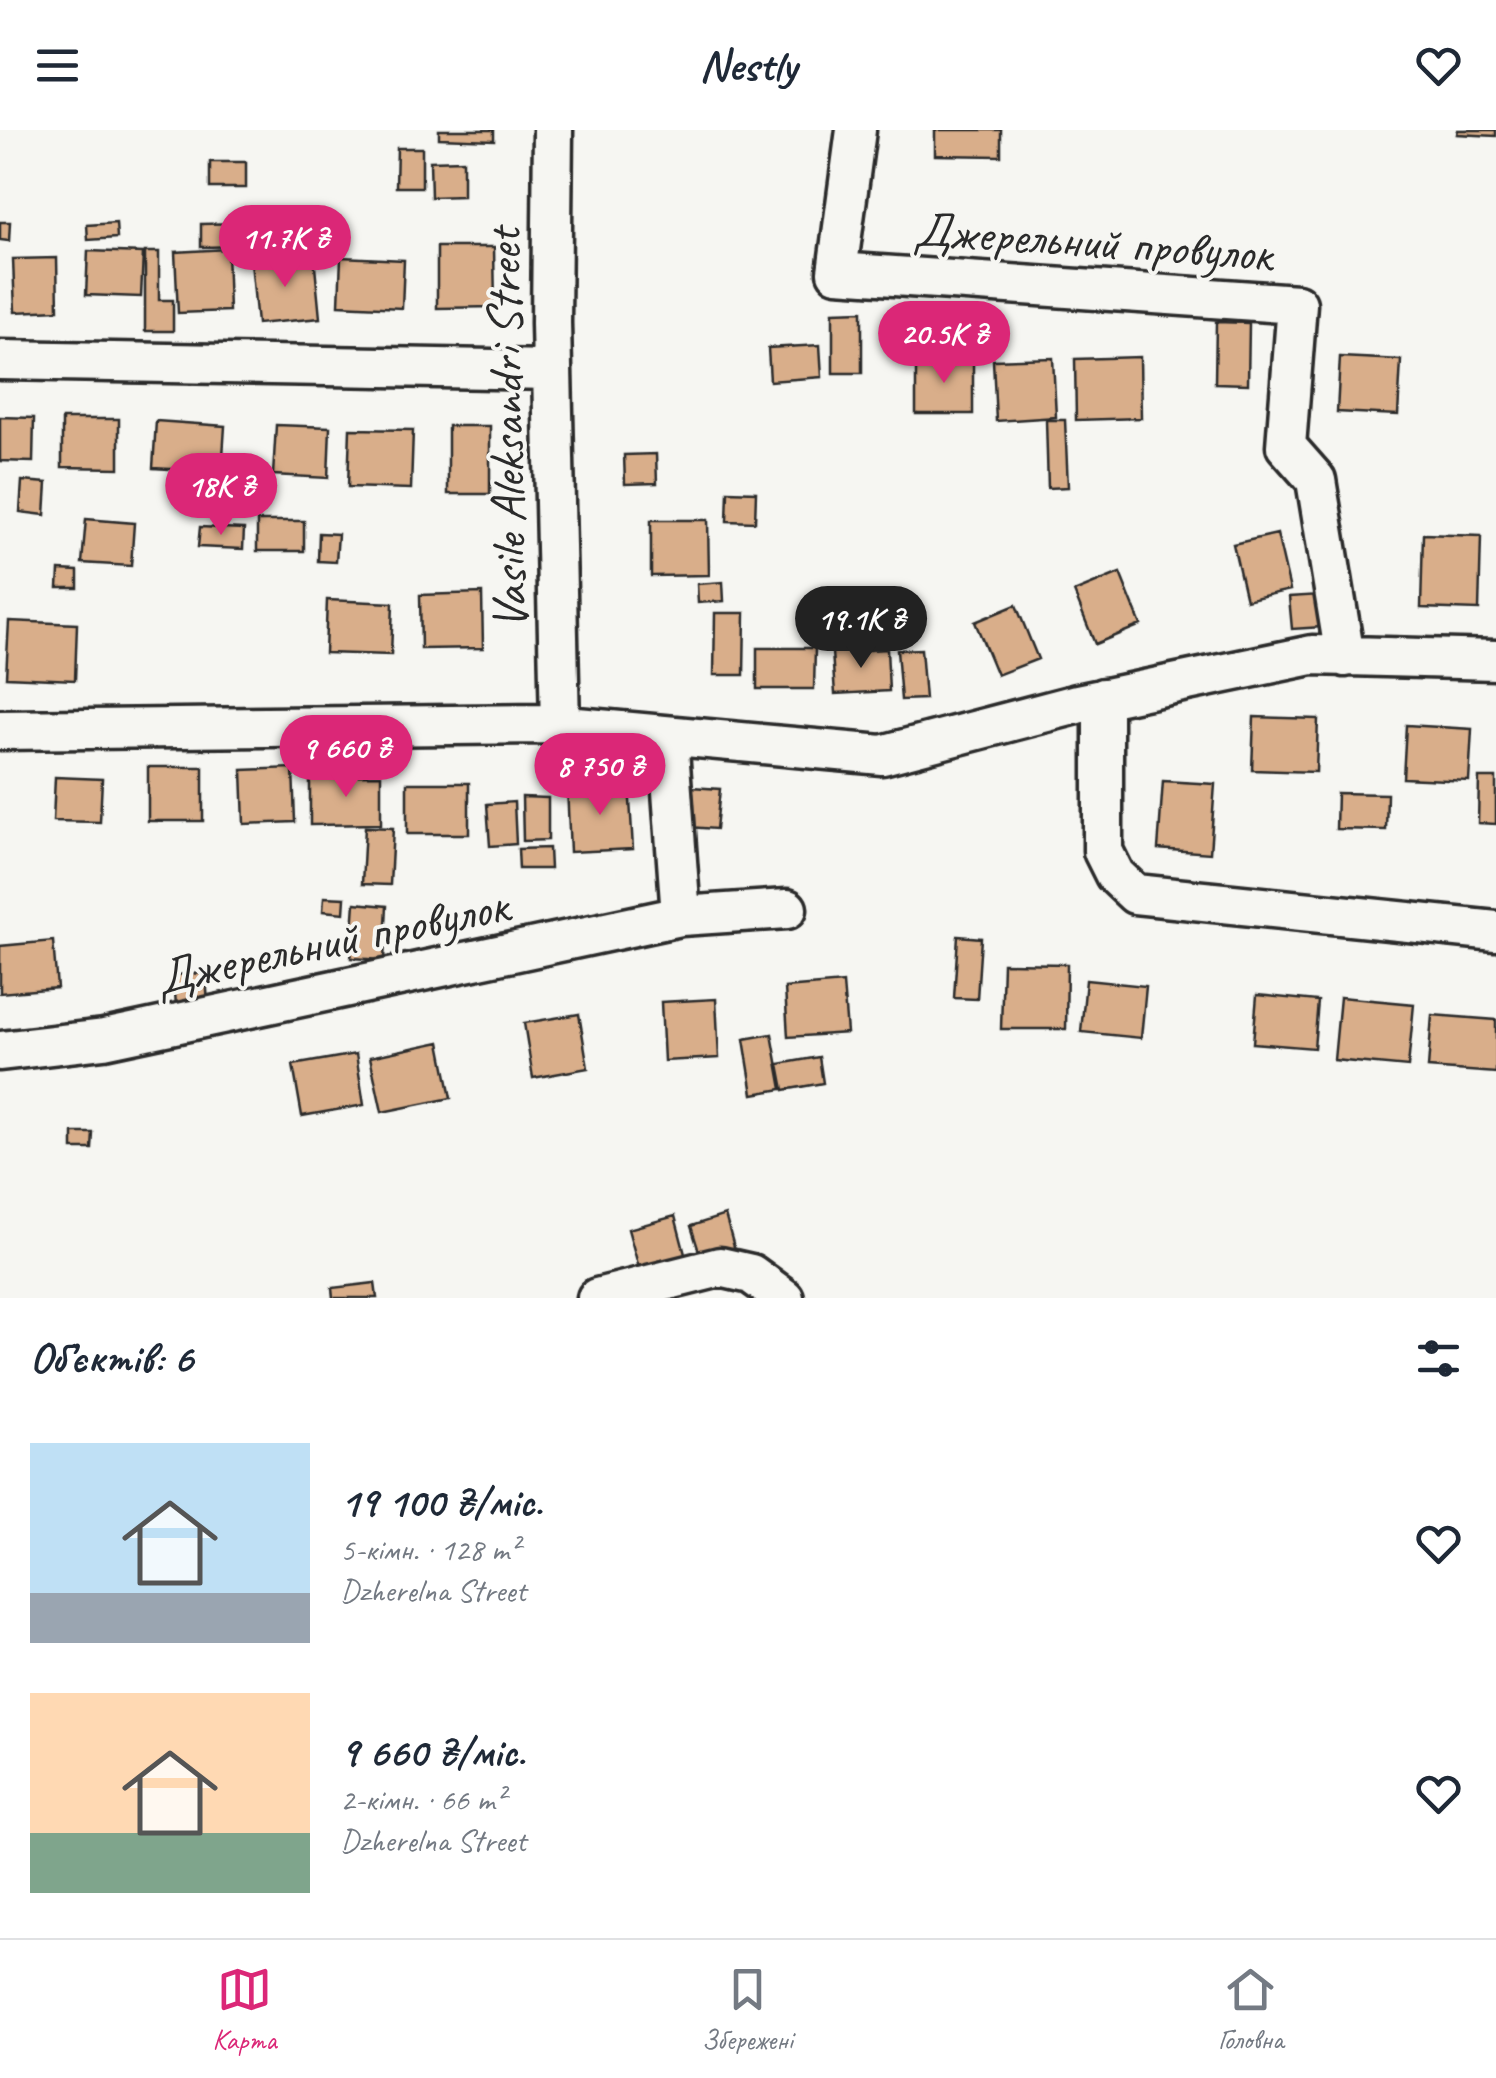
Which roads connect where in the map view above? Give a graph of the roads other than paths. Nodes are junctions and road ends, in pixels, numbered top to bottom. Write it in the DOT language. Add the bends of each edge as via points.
graph roads {
  1 [pos="553,130"];
  2 [pos="856,130"];
  3 [pos="0,360"];
  4 [pos="552,370"];
  5 [pos="1345,657"];
  6 [pos="1496,660"];
  7 [pos="1103,698"];
  8 [pos="560,726"];
  9 [pos="0,730"];
  10 [pos="668,736"];
  11 [pos="788,908"];
  12 [pos="681,916"];
  13 [pos="1496,931"];
  14 [pos="0,1050"];
  15 [pos="597,1298"];
  16 [pos="784,1298"];
  1 -- 4 [label="street, Vasile Aleksandri Street"];
  2 -- 5 [label="street, Джерельний провулок" via="837,272 1297,304 1286,446 1316,480"];
  3 -- 4 [label="street"];
  4 -- 8 [label="street, Vasile Aleksandri Street"];
  5 -- 6 [label="street"];
  5 -- 7 [label="street" via="1312,655"];
  7 -- 10 [label="street" via="882,755"];
  7 -- 13 [label="street" via="1103,851 1115,875 1136,894"];
  8 -- 9 [label="street"];
  8 -- 10 [label="street"];
  10 -- 12 [label="street"];
  11 -- 12 [label="street, Джерельний провулок"];
  12 -- 14 [label="street, Джерельний провулок" via="104,1040"];
  15 -- 16 [label="street" via="720,1267 751,1274"];
}
